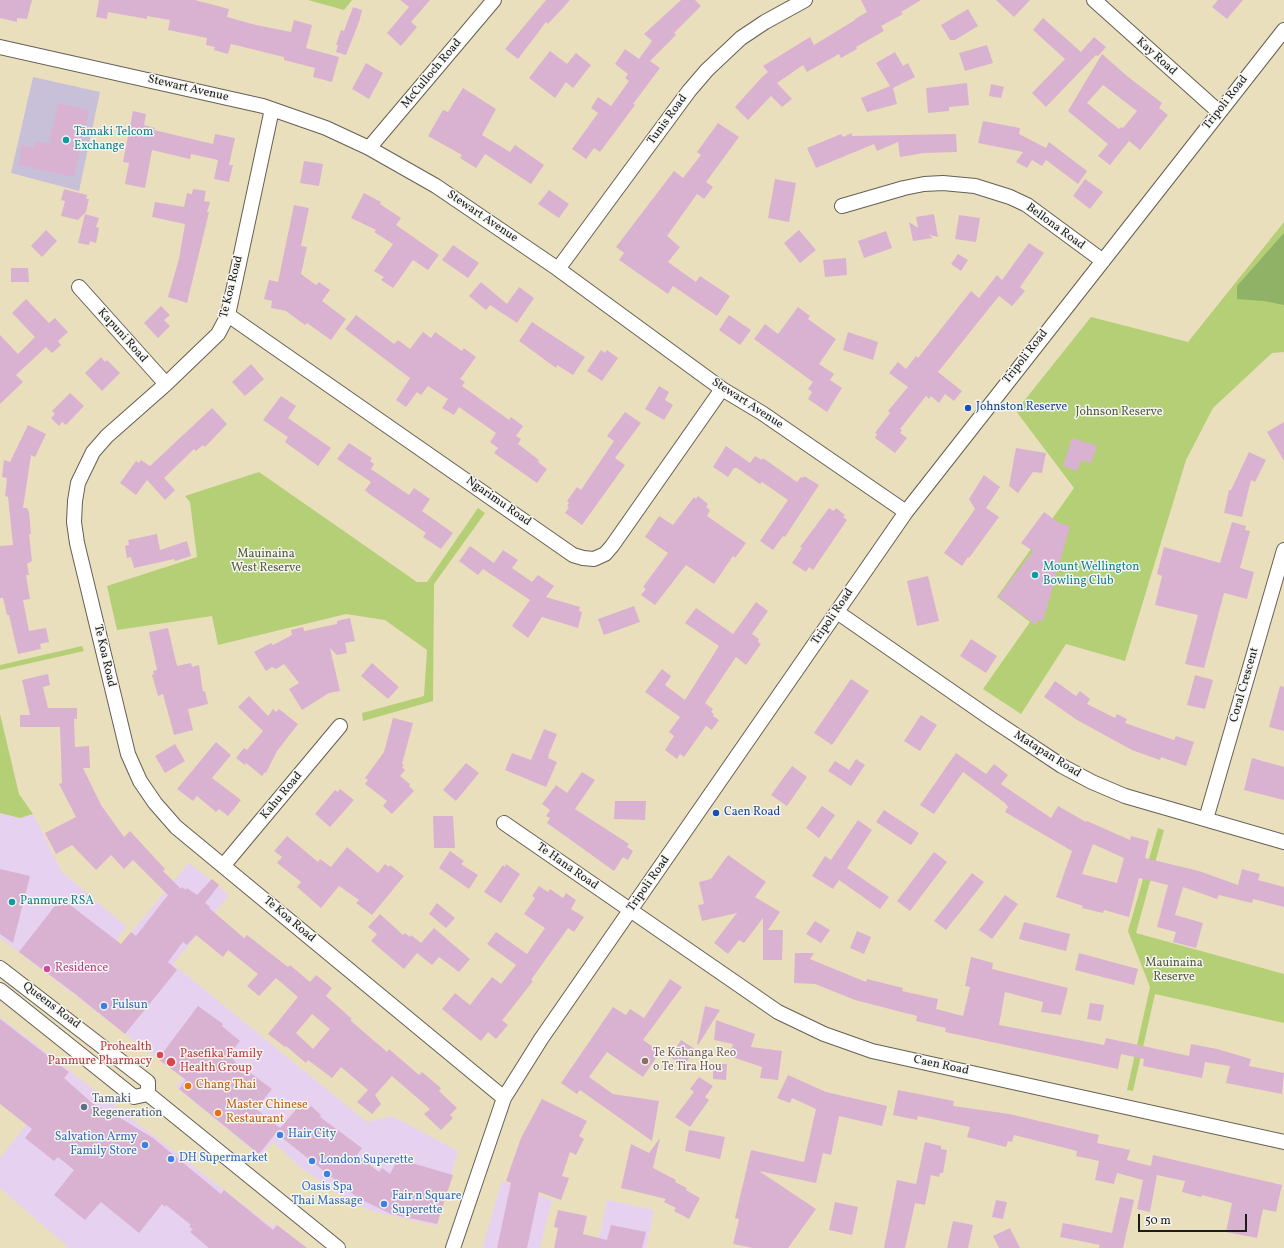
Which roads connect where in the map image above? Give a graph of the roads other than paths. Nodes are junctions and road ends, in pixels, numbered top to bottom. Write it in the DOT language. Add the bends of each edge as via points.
graph roads {
  1 [pos="494,0"];
  2 [pos="805,0"];
  3 [pos="1094,0"];
  4 [pos="1283,33"];
  5 [pos="0,48"];
  6 [pos="272,109"];
  7 [pos="1219,112"];
  8 [pos="370,148"];
  9 [pos="842,206"];
  10 [pos="1103,261"];
  11 [pos="558,269"];
  12 [pos="78,287"];
  13 [pos="228,315"];
  14 [pos="166,384"];
  15 [pos="722,389"];
  16 [pos="906,512"];
  17 [pos="1284,550"];
  18 [pos="837,612"];
  19 [pos="340,726"];
  20 [pos="1206,819"];
  21 [pos="504,823"];
  22 [pos="1284,842"];
  23 [pos="223,866"];
  24 [pos="630,910"];
  25 [pos="0,968"];
  26 [pos="0,990"];
  27 [pos="148,1094"];
  28 [pos="504,1098"];
  29 [pos="1284,1142"];
  30 [pos="319,1232"];
  31 [pos="326,1248"];
  32 [pos="338,1248"];
  33 [pos="453,1248"];
  1 -- 8 [label="street, McCulloch Road"];
  2 -- 11 [label="street, Tunis Road" via="741,38 707,70"];
  3 -- 7 [label="street, Kay Road"];
  4 -- 7 [label="street, Tripoli Road"];
  5 -- 6 [label="street, Stewart Avenue"];
  6 -- 8 [label="street, Stewart Avenue" via="326,128"];
  6 -- 13 [label="street, Te Koa Road"];
  7 -- 10 [label="street, Tripoli Road"];
  8 -- 11 [label="street, Stewart Avenue" via="436,186"];
  9 -- 10 [label="street, Bellona Road" via="924,184 975,186 1010,197 1027,206"];
  10 -- 16 [label="street, Tripoli Road"];
  11 -- 15 [label="street, Stewart Avenue"];
  12 -- 14 [label="street, Kapuni Road"];
  13 -- 14 [label="street, Te Koa Road" via="218,334"];
  13 -- 15 [label="street, Ngarimu Road" via="573,555 583,558 594,559 606,554"];
  14 -- 23 [label="street, Te Koa Road" via="107,436 93,452 78,483 74,522 128,754 140,781 155,803 176,827"];
  15 -- 16 [label="street, Stewart Avenue" via="762,413"];
  16 -- 18 [label="street, Tripoli Road"];
  17 -- 20 [label="street, Coral Crescent"];
  18 -- 20 [label="street, Matapan Road" via="1062,766 1125,796"];
  18 -- 24 [label="street, Tripoli Road"];
  19 -- 23 [label="street, Kahu Road"];
  20 -- 22 [label="street, Matapan Road"];
  21 -- 24 [label="street, Te Hana Road"];
  23 -- 28 [label="street, Te Koa Road"];
  24 -- 28 [label="street, Tripoli Road" via="541,1039"];
  24 -- 29 [label="street, Caen Road" via="778,1012 848,1043 872,1051"];
  25 -- 27 [label="street, Queens Road" via="148,1082"];
  26 -- 27 [label="street, Queens Road" via="134,1097"];
  27 -- 30 [label="street"];
  28 -- 33 [label="street, Tripoli Road"];
  30 -- 31 [label="street"];
  30 -- 32 [label="street"];
}
